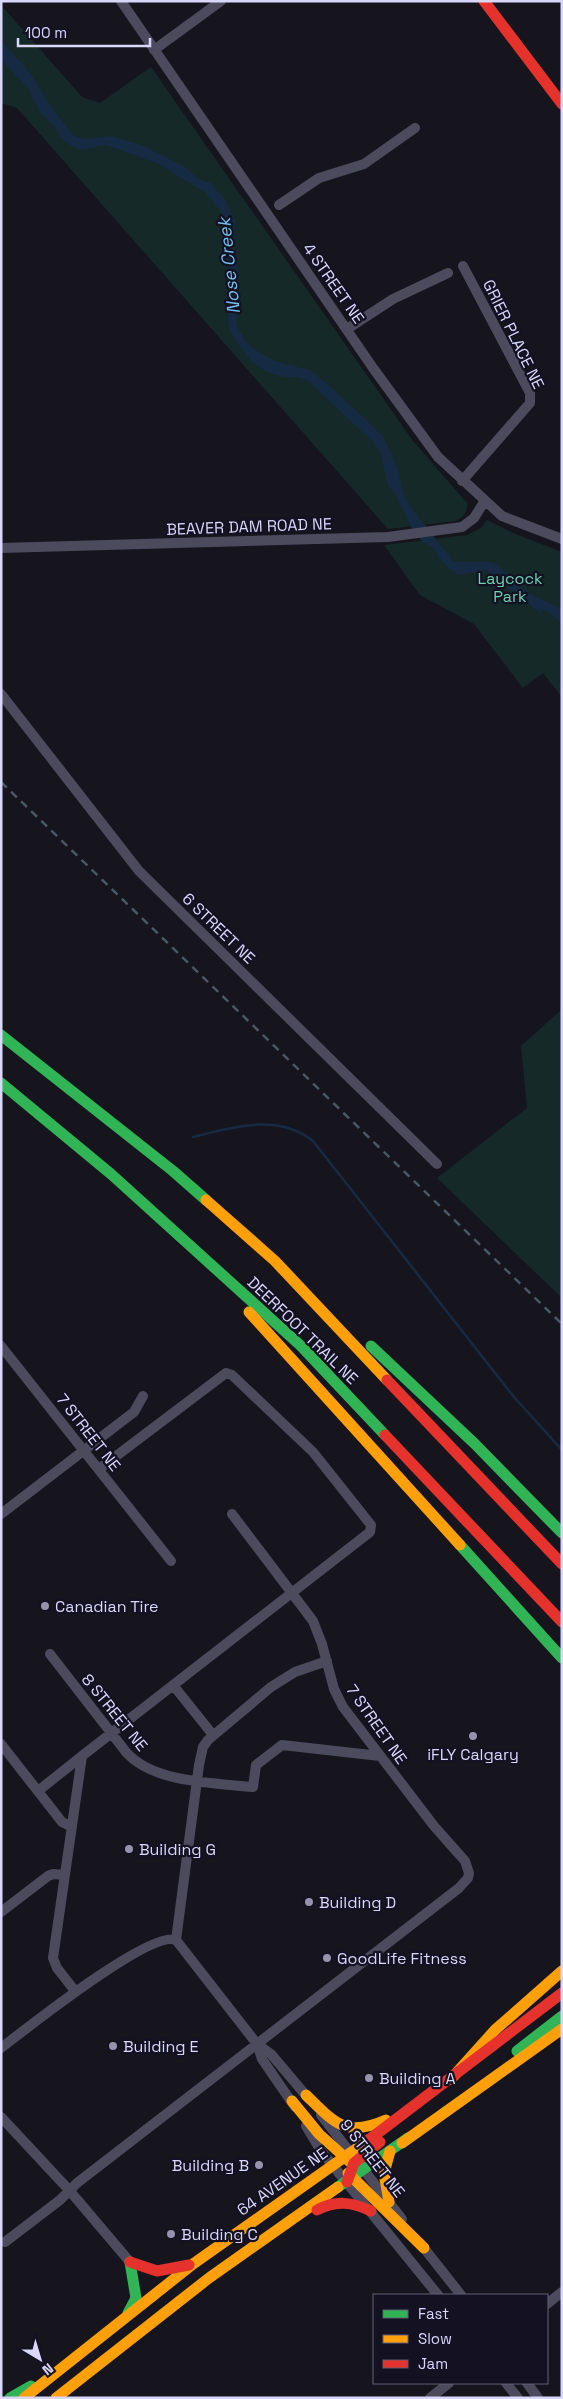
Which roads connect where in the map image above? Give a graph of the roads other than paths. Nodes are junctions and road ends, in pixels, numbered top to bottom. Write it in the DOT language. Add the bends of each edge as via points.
graph roads {
  1 [pos="120,1"];
  2 [pos="221,1"];
  3 [pos="484,1"];
  4 [pos="154,50"];
  5 [pos="561,101"];
  6 [pos="415,128"];
  7 [pos="279,206"];
  8 [pos="463,266"];
  9 [pos="448,273"];
  10 [pos="347,329"];
  11 [pos="462,481"];
  12 [pos="484,502"];
  13 [pos="562,538"];
  14 [pos="1,548"];
  15 [pos="1,694"];
  16 [pos="1,1023"];
  17 [pos="1,1035"];
  18 [pos="1,1083"];
  19 [pos="125,1135"];
  20 [pos="437,1164"];
  21 [pos="111,1174"];
  22 [pos="334,1322"];
  23 [pos="1,1346"];
  24 [pos="143,1396"];
  25 [pos="85,1452"];
  26 [pos="99,1469"];
  27 [pos="1,1514"];
  28 [pos="232,1514"];
  29 [pos="562,1533"];
  30 [pos="171,1561"];
  31 [pos="562,1564"];
  32 [pos="481,1567"];
  33 [pos="292,1592"];
  34 [pos="562,1622"];
  35 [pos="50,1654"];
  36 [pos="562,1658"];
  37 [pos="326,1661"];
  38 [pos="562,1670"];
  39 [pos="174,1685"];
  40 [pos="112,1734"];
  41 [pos="213,1735"];
  42 [pos="1,1744"];
  43 [pos="82,1756"];
  44 [pos="380,1756"];
  45 [pos="196,1782"];
  46 [pos="38,1791"];
  47 [pos="72,1826"];
  48 [pos="65,1875"];
  49 [pos="1,1912"];
  50 [pos="176,1940"];
  51 [pos="562,1971"];
  52 [pos="75,1991"];
  53 [pos="562,1994"];
  54 [pos="562,2016"];
  55 [pos="562,2029"];
  56 [pos="256,2044"];
  57 [pos="1,2048"];
  58 [pos="452,2079"];
  59 [pos="306,2095"];
  60 [pos="292,2101"];
  61 [pos="412,2109"];
  62 [pos="1,2117"];
  63 [pos="402,2143"];
  64 [pos="390,2150"];
  65 [pos="332,2165"];
  66 [pos="352,2167"];
  67 [pos="68,2190"];
  68 [pos="389,2202"];
  69 [pos="371,2211"];
  70 [pos="5,2242"];
  71 [pos="424,2248"];
  72 [pos="236,2260"];
  73 [pos="130,2262"];
  74 [pos="193,2264"];
  75 [pos="562,2292"];
  76 [pos="437,2294"];
  77 [pos="460,2294"];
  78 [pos="548,2303"];
  79 [pos="125,2318"];
  80 [pos="52,2376"];
  81 [pos="448,2384"];
  82 [pos="507,2384"];
  83 [pos="528,2384"];
  84 [pos="10,2398"];
  85 [pos="24,2398"];
  86 [pos="56,2398"];
  87 [pos="430,2398"];
  88 [pos="518,2398"];
  89 [pos="538,2398"];
  1 -- 4 [label="street, 4 STREET NE"];
  2 -- 4 [label="street"];
  3 -- 5 [label="main road"];
  4 -- 10 [label="street, 4 STREET NE"];
  6 -- 7 [label="street" via="364,164 319,178"];
  8 -- 11 [label="street, GRIER PLACE NE" via="530,393 530,403"];
  9 -- 10 [label="street" via="393,299"];
  10 -- 11 [label="street, 4 STREET NE" via="419,433"];
  11 -- 12 [label="street, 4 STREET NE"];
  12 -- 13 [label="street, 4 STREET NE" via="514,523"];
  12 -- 14 [label="street, BEAVER DAM ROAD NE" via="470,523 450,529 388,537"];
  15 -- 20 [label="street, 6 STREET NE" via="139,871"];
  16 -- 19 [label="main road"];
  17 -- 19 [label="main road, DEERFOOT TRAIL NE"];
  18 -- 21 [label="main road, DEERFOOT TRAIL NE"];
  19 -- 22 [label="main road, DEERFOOT TRAIL NE" via="173,1171 274,1261"];
  21 -- 32 [label="main road" via="122,1192 232,1294"];
  21 -- 34 [label="main road, DEERFOOT TRAIL NE" via="301,1346"];
  22 -- 29 [label="main road" via="351,1326 475,1444"];
  22 -- 31 [label="main road, DEERFOOT TRAIL NE"];
  23 -- 25 [label="street, 7 STREET NE"];
  24 -- 25 [label="street" via="134,1412"];
  25 -- 26 [label="street, 7 STREET NE"];
  25 -- 27 [label="street"];
  26 -- 30 [label="street, 7 STREET NE"];
  26 -- 33 [label="street" via="226,1373 232,1375 313,1452 371,1526 370,1532"];
  28 -- 33 [label="street, 7 STREET NE"];
  32 -- 36 [label="main road"];
  32 -- 38 [label="main road" via="516,1616"];
  33 -- 37 [label="street, 7 STREET NE" via="313,1621"];
  33 -- 39 [label="street"];
  35 -- 40 [label="street, 8 STREET NE"];
  37 -- 41 [label="street" via="282,1680"];
  37 -- 44 [label="street, 7 STREET NE" via="340,1702"];
  39 -- 40 [label="street"];
  39 -- 41 [label="street"];
  40 -- 43 [label="street"];
  40 -- 45 [label="street, 8 STREET NE" via="141,1766"];
  41 -- 45 [label="street" via="200,1755"];
  42 -- 46 [label="street"];
  43 -- 46 [label="street"];
  43 -- 47 [label="street"];
  44 -- 45 [label="street, 8 STREET NE" via="282,1745 256,1766 253,1787"];
  44 -- 56 [label="street, 7 STREET NE" via="468,1867 468,1878"];
  45 -- 50 [label="street"];
  46 -- 47 [label="street" via="62,1822"];
  47 -- 48 [label="street"];
  48 -- 49 [label="street" via="48,1876"];
  48 -- 52 [label="street" via="53,1958"];
  50 -- 52 [label="street" via="165,1939 146,1948"];
  50 -- 56 [label="street, 9 STREET NE"];
  51 -- 58 [label="main road" via="495,2030"];
  52 -- 57 [label="street"];
  53 -- 58 [label="main road, 64 AVENUE NE"];
  53 -- 66 [label="main road" via="539,2020"];
  54 -- 63 [label="main road, 64 AVENUE NE"];
  55 -- 63 [label="main road"];
  56 -- 59 [label="street, 9 STREET NE" via="271,2054"];
  56 -- 60 [label="street, 9 STREET NE" via="262,2059"];
  56 -- 67 [label="street"];
  58 -- 61 [label="main road, 64 AVENUE NE"];
  59 -- 61 [label="main road" via="348,2129 372,2126"];
  59 -- 66 [label="street, 9 STREET NE"];
  60 -- 65 [label="street, 9 STREET NE"];
  60 -- 66 [label="main road"];
  61 -- 66 [label="main road, 64 AVENUE NE"];
  62 -- 67 [label="street"];
  63 -- 64 [label="main road, 64 AVENUE NE"];
  64 -- 66 [label="main road, 64 AVENUE NE"];
  64 -- 68 [label="main road" via="384,2173"];
  65 -- 66 [label="main road, 64 AVENUE NE"];
  65 -- 66 [label="street, 9 STREET NE"];
  65 -- 74 [label="main road, 64 AVENUE NE"];
  66 -- 68 [label="street, 9 STREET NE"];
  66 -- 69 [label="street, 9 STREET NE"];
  66 -- 71 [label="main road"];
  66 -- 72 [label="main road, 64 AVENUE NE"];
  67 -- 70 [label="street" via="60,2200"];
  67 -- 73 [label="street"];
  68 -- 71 [label="street, 9 STREET NE"];
  69 -- 72 [label="main road" via="347,2201 328,2204 255,2254"];
  69 -- 76 [label="street, 9 STREET NE"];
  71 -- 77 [label="street, 9 STREET NE"];
  72 -- 86 [label="main road, 64 AVENUE NE"];
  73 -- 74 [label="main road" via="157,2271"];
  73 -- 79 [label="main road" via="136,2298"];
  74 -- 79 [label="main road, 64 AVENUE NE"];
  75 -- 78 [label="street"];
  79 -- 80 [label="main road, 64 AVENUE NE"];
  80 -- 84 [label="main road"];
  80 -- 85 [label="main road, 64 AVENUE NE"];
  81 -- 87 [label="street"];
  82 -- 88 [label="street"];
  83 -- 89 [label="street"];
}
